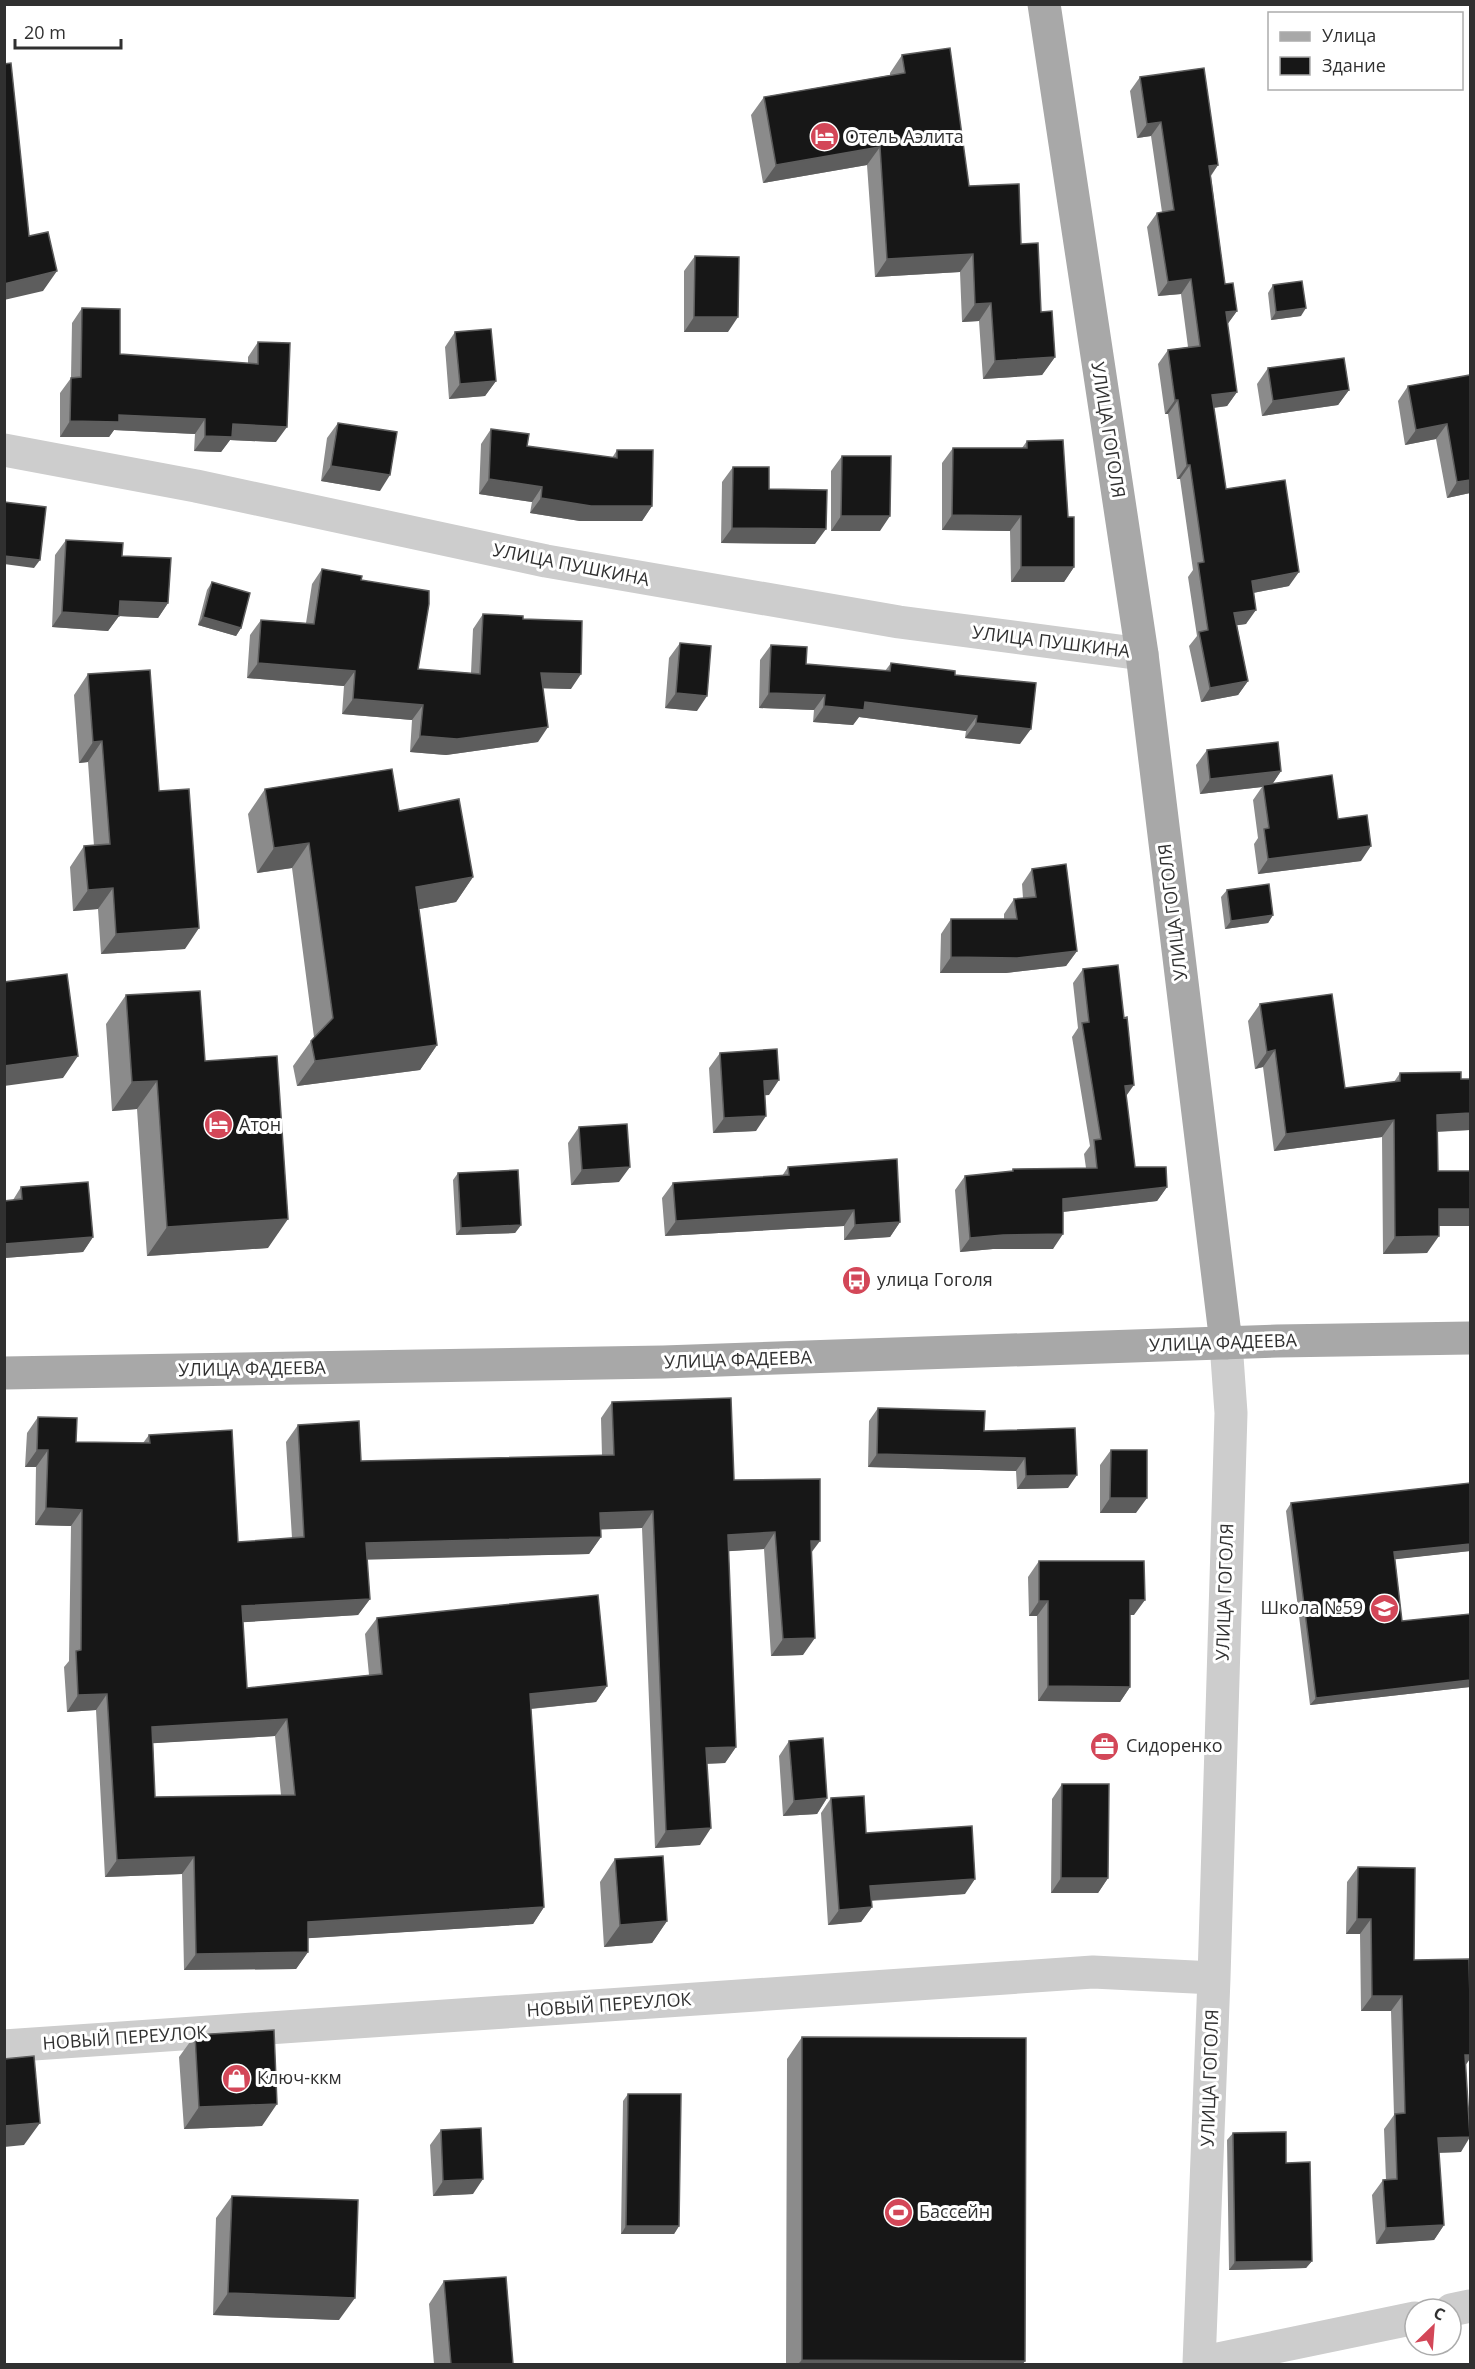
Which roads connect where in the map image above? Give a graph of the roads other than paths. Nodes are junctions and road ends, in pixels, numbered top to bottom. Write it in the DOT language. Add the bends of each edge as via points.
graph roads {
  1 [pos="1044,4"];
  2 [pos="4,450"];
  3 [pos="1142,654"];
  4 [pos="1470,1338"];
  5 [pos="1226,1343"];
  6 [pos="4,1373"];
  7 [pos="1214,1978"];
  8 [pos="4,2046"];
  9 [pos="1403,2320"];
  10 [pos="1199,2363"];
  1 -- 3 [label="main road, УЛИЦА ГОГОЛЯ"];
  2 -- 3 [label="street, УЛИЦА ПУШКИНА" via="196,486 558,564 899,622"];
  3 -- 5 [label="main road, УЛИЦА ГОГОЛЯ"];
  4 -- 5 [label="main road, УЛИЦА ФАДЕЕВА"];
  5 -- 6 [label="main road, УЛИЦА ФАДЕЕВА" via="663,1362"];
  5 -- 7 [label="street, УЛИЦА ГОГОЛЯ" via="1231,1413"];
  7 -- 8 [label="street, НОВЫЙ ПЕРЕУЛОК" via="1093,1972"];
  7 -- 10 [label="street, УЛИЦА ГОГОЛЯ"];
  9 -- 10 [label="street"];
}
